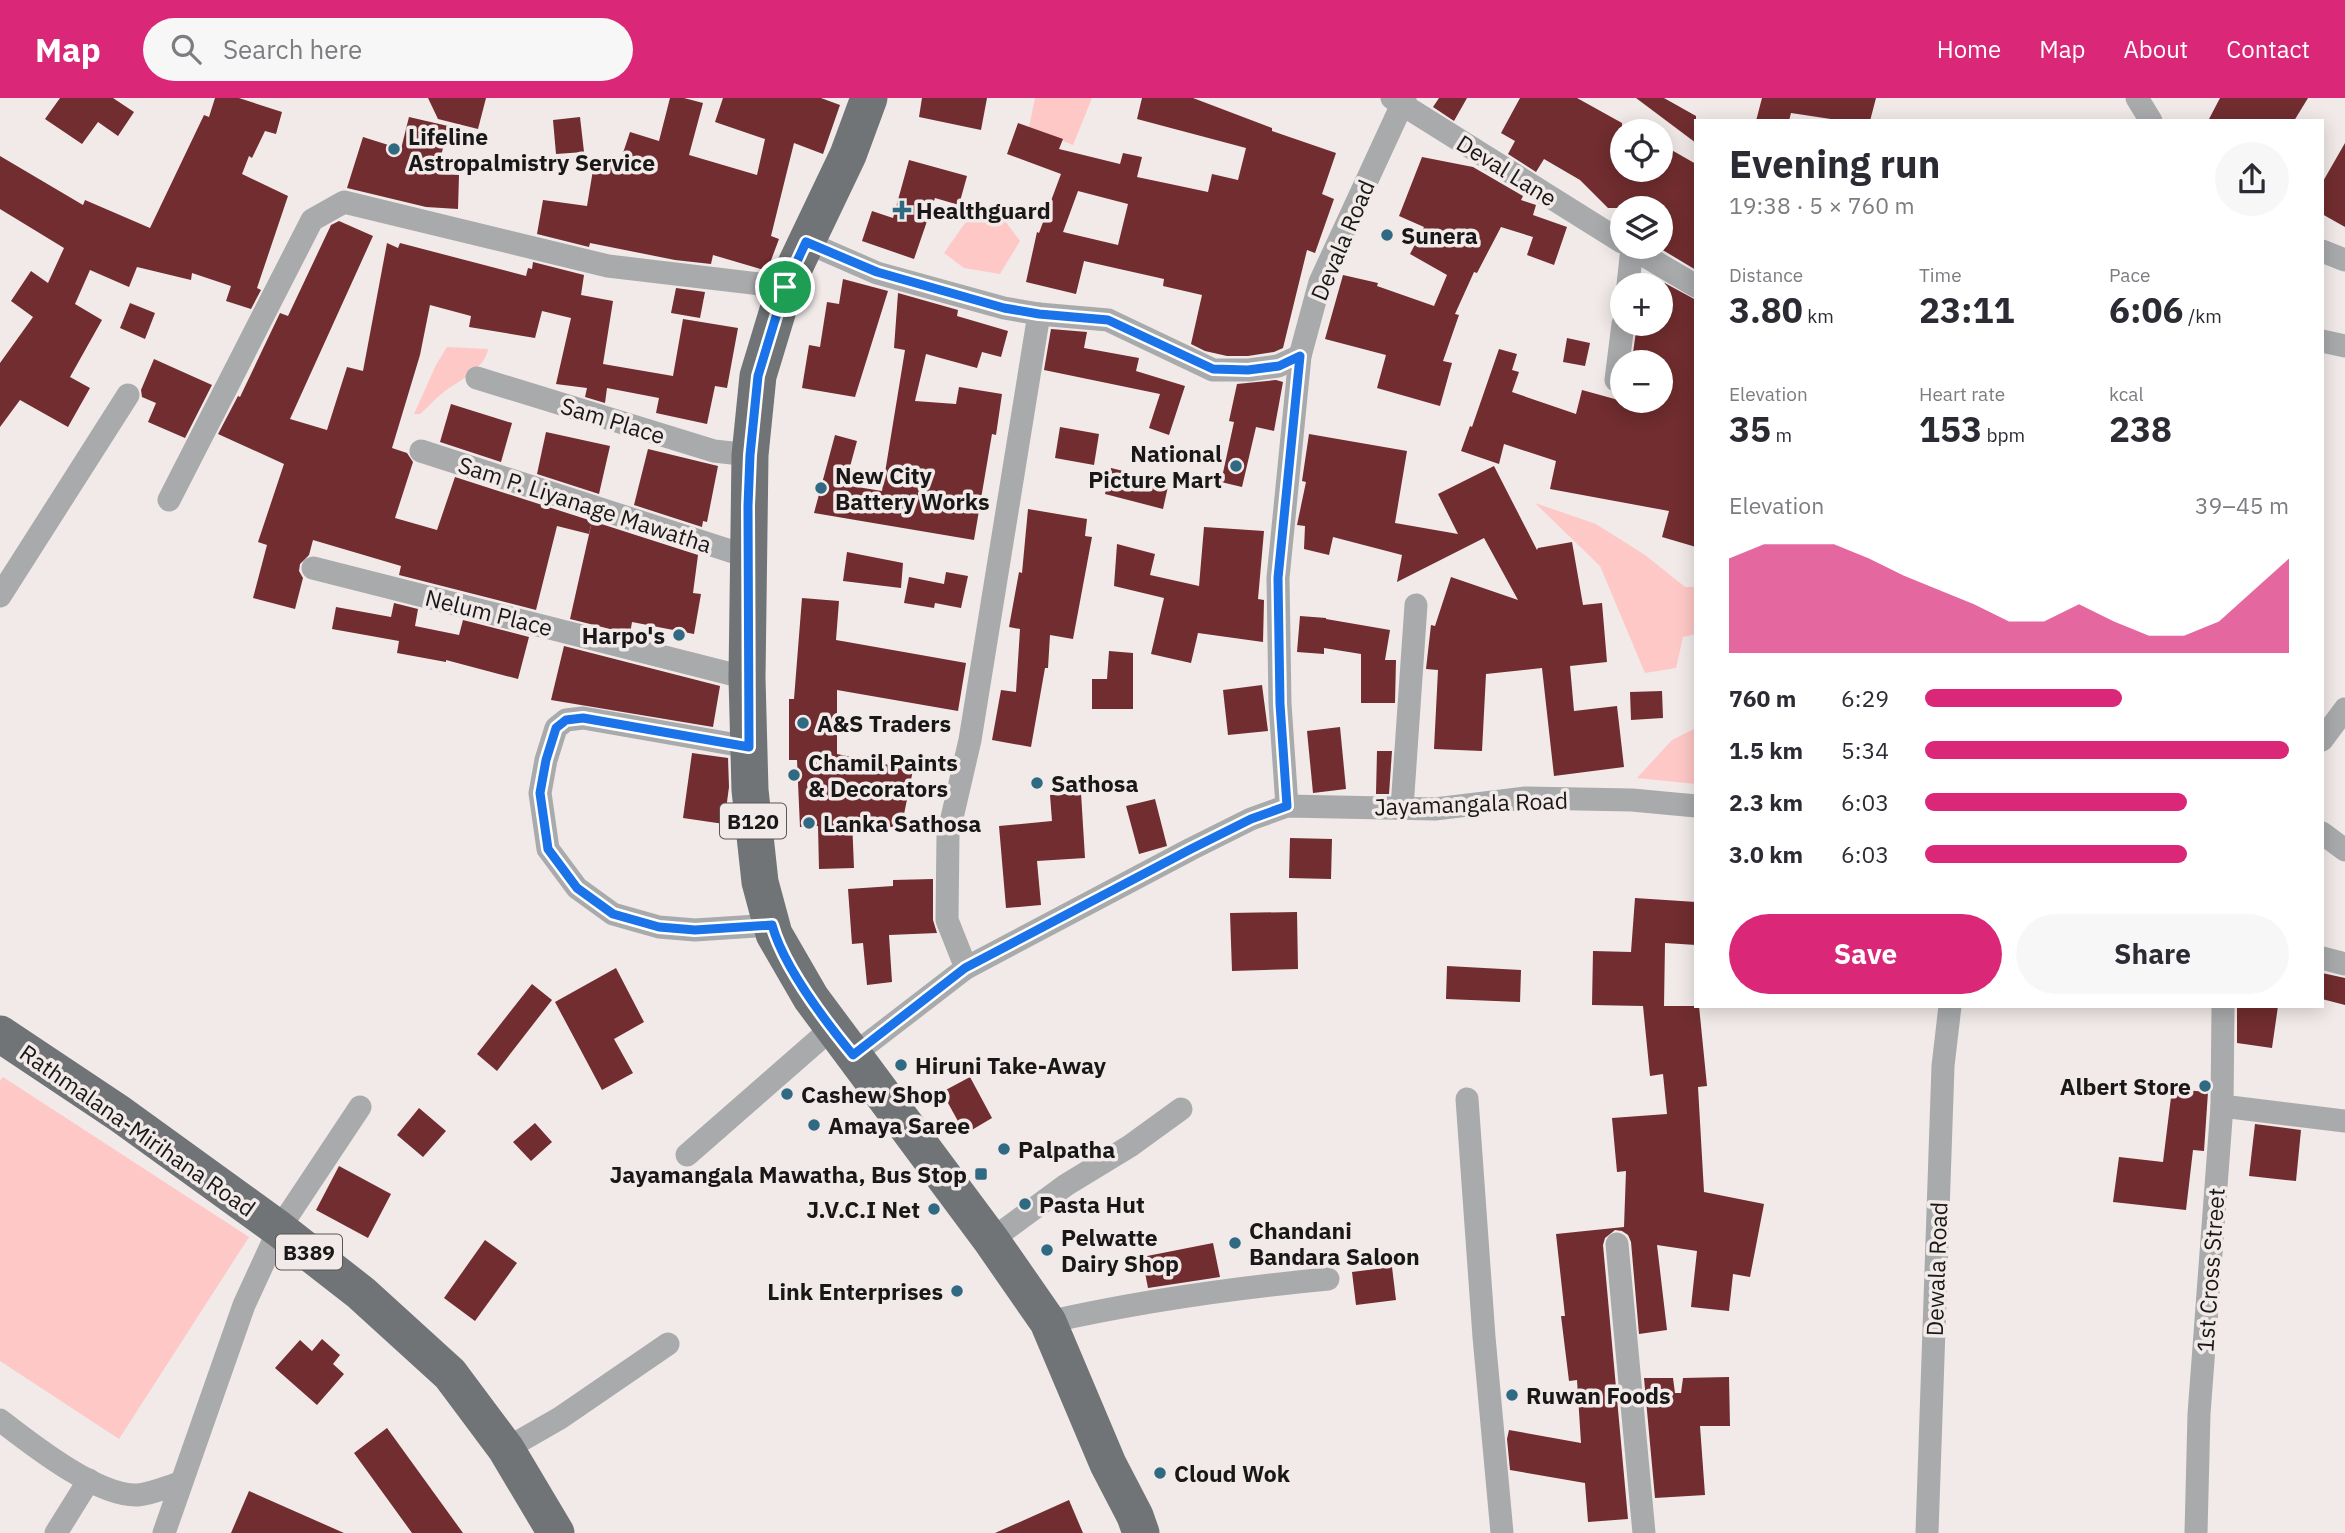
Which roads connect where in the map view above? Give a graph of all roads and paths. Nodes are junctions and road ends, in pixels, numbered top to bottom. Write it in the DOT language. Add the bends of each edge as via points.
graph roads {
  1 [pos="869,98"];
  2 [pos="2137,98"];
  3 [pos="1400,100"];
  4 [pos="2150,119"];
  5 [pos="1610,234"];
  6 [pos="806,242"];
  7 [pos="2324,252"];
  8 [pos="1650,259"];
  9 [pos="2345,260"];
  10 [pos="1694,285"];
  11 [pos="785,287"];
  12 [pos="1039,314"];
  13 [pos="2324,341"];
  14 [pos="2345,346"];
  15 [pos="1300,356"];
  16 [pos="477,378"];
  17 [pos="128,395"];
  18 [pos="421,451"];
  19 [pos="750,455"];
  20 [pos="169,499"];
  21 [pos="749,557"];
  22 [pos="313,568"];
  23 [pos="0,596"];
  24 [pos="1416,605"];
  25 [pos="747,678"];
  26 [pos="2345,709"];
  27 [pos="2324,737"];
  28 [pos="749,747"];
  29 [pos="1287,806"];
  30 [pos="1694,806"];
  31 [pos="1402,808"];
  32 [pos="2324,834"];
  33 [pos="2345,850"];
  34 [pos="772,925"];
  35 [pos="2324,959"];
  36 [pos="2345,964"];
  37 [pos="965,968"];
  38 [pos="1950,1008"];
  39 [pos="2223,1008"];
  40 [pos="0,1034"];
  41 [pos="842,1042"];
  42 [pos="1467,1099"];
  43 [pos="2222,1106"];
  44 [pos="360,1107"];
  45 [pos="1181,1109"];
  46 [pos="2345,1121"];
  47 [pos="687,1155"];
  48 [pos="279,1229"];
  49 [pos="991,1240"];
  50 [pos="1617,1244"];
  51 [pos="1328,1279"];
  52 [pos="1048,1322"];
  53 [pos="668,1344"];
  54 [pos="0,1420"];
  55 [pos="506,1449"];
  56 [pos="1108,1464"];
  57 [pos="89,1480"];
  58 [pos="180,1483"];
  59 [pos="56,1533"];
  60 [pos="164,1533"];
  61 [pos="556,1533"];
  62 [pos="1120,1533"];
  63 [pos="1140,1533"];
  64 [pos="1503,1533"];
  65 [pos="1644,1533"];
  66 [pos="1927,1533"];
  67 [pos="2196,1533"];
  1 -- 6 [label="main road, B120" via="848,155"];
  2 -- 4 [label="street"];
  3 -- 5 [label="street, Deval Lane"];
  3 -- 15 [label="street, Devala Road" via="1320,282"];
  6 -- 11 [label="main road, B120"];
  6 -- 12 [label="street" via="877,272"];
  7 -- 9 [label="street"];
  8 -- 10 [label="street, Deval Lane"];
  11 -- 19 [label="main road, B120" via="758,376"];
  11 -- 20 [label="street" via="608,266 344,202 312,220"];
  12 -- 15 [label="street" via="1108,320 1213,369 1279,366"];
  12 -- 37 [label="street" via="970,740 948,835 947,920"];
  13 -- 14 [label="street"];
  15 -- 29 [label="street, Devala Road" via="1278,578"];
  16 -- 19 [label="street, Sam Place" via="714,451"];
  17 -- 23 [label="street"];
  18 -- 21 [label="street, Sam P. Liyanage Mawatha"];
  19 -- 21 [label="main road, B120"];
  21 -- 25 [label="main road, B120"];
  22 -- 25 [label="street, Nelum Place"];
  24 -- 31 [label="street"];
  25 -- 28 [label="main road, B120"];
  26 -- 27 [label="street"];
  28 -- 34 [label="main road, B120" via="760,882"];
  28 -- 34 [label="street" via="583,718 566,720 556,728 540,793 548,849 577,888 613,914 659,927 695,930"];
  29 -- 31 [label="street, Jayamangala Road"];
  29 -- 37 [label="street, Jayamangala Road" via="1239,825"];
  30 -- 31 [label="street, Jayamangala Road" via="1526,798 1435,809"];
  32 -- 33 [label="street"];
  34 -- 41 [label="main road, B120" via="789,963"];
  35 -- 36 [label="street"];
  37 -- 41 [label="street, Jayamangala Road"];
  38 -- 66 [label="street, Dewala Road" via="1943,1066"];
  39 -- 43 [label="street, 1st Cross Street"];
  40 -- 48 [label="main road, Rathmalana-Mirihana Road / B389"];
  41 -- 47 [label="street, Jayamangala Road"];
  41 -- 49 [label="main road, B120"];
  42 -- 64 [label="street"];
  43 -- 46 [label="street"];
  43 -- 67 [label="street, 1st Cross Street" via="2199,1414"];
  44 -- 48 [label="street"];
  45 -- 49 [label="street"];
  48 -- 55 [label="main road, Rathmalana-Mirihana Road / B389" via="361,1293 450,1374"];
  48 -- 58 [label="street" via="244,1305"];
  49 -- 52 [label="main road, B120"];
  50 -- 65 [label="street"];
  51 -- 52 [label="street" via="1234,1288"];
  52 -- 56 [label="main road, B120"];
  53 -- 55 [label="street"];
  54 -- 57 [label="street"];
  55 -- 61 [label="main road, Rathmalana-Mirihana Road / B389"];
  56 -- 62 [label="main road, B120"];
  56 -- 63 [label="main road, B120"];
  57 -- 58 [label="street" via="114,1493 139,1495"];
  57 -- 59 [label="street"];
  58 -- 60 [label="street"];
}
